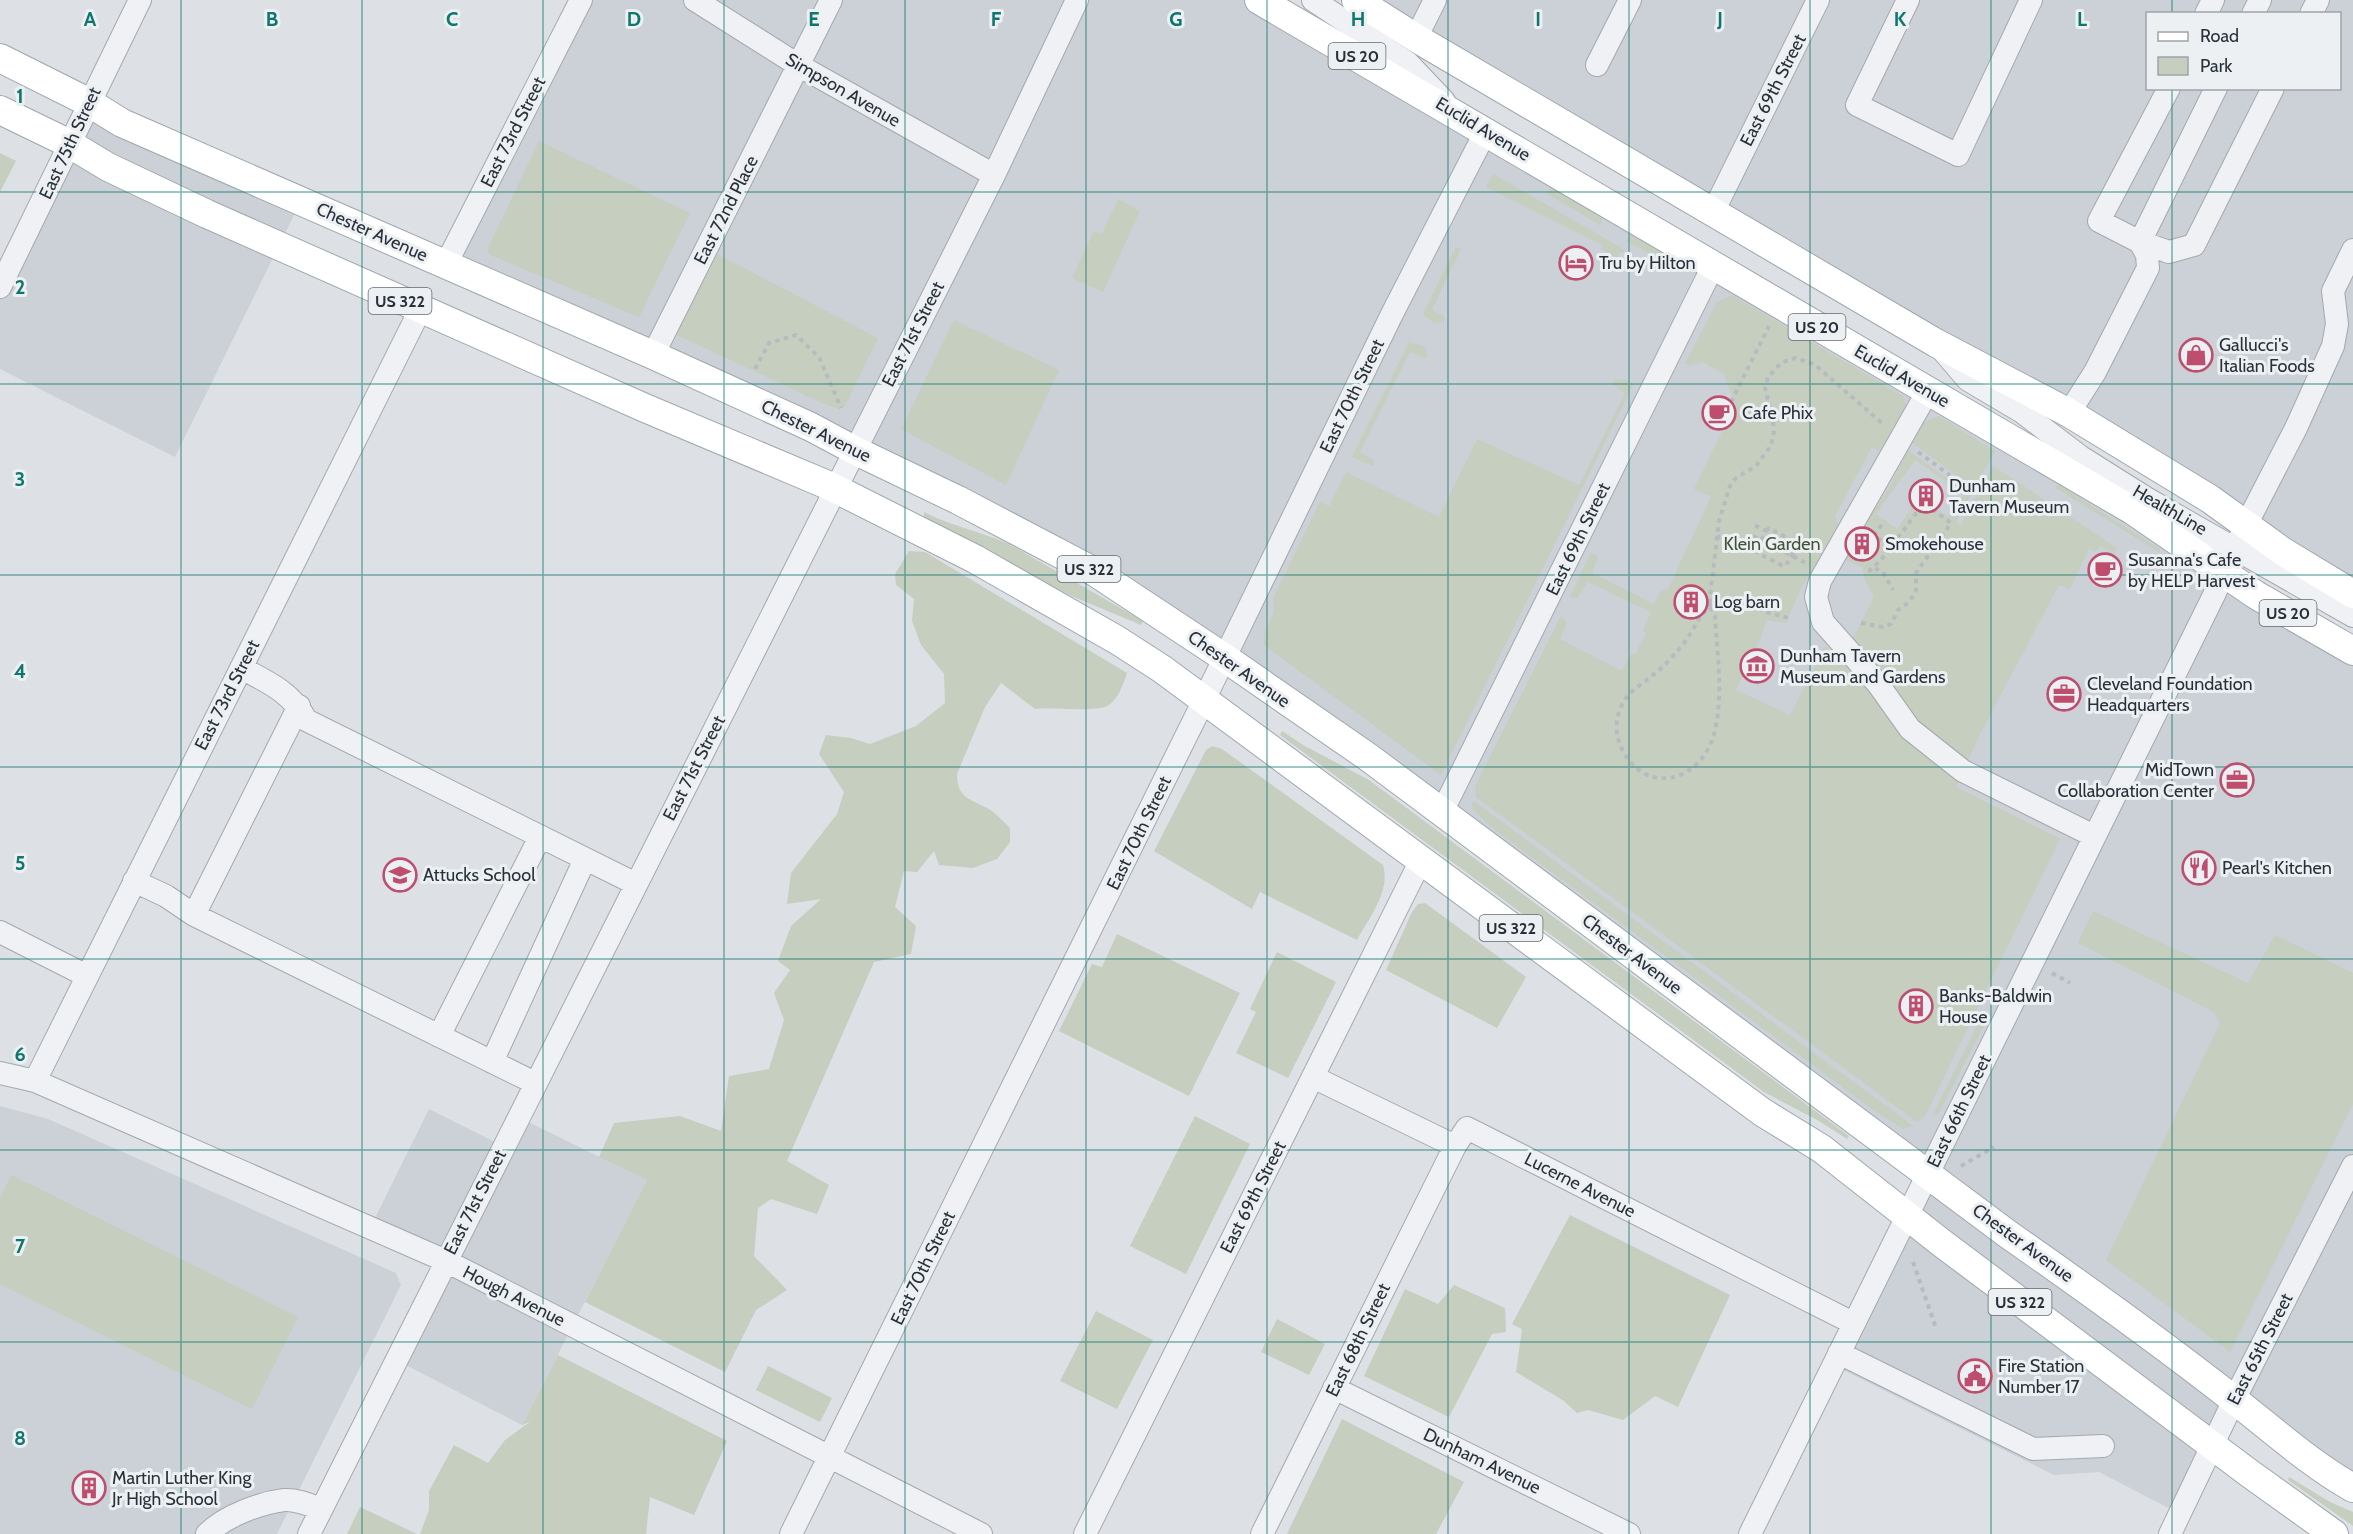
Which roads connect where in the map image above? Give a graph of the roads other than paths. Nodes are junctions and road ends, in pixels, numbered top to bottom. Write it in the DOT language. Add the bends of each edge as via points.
graph roads {
  1 [pos="140,0"];
  2 [pos="581,0"];
  3 [pos="695,0"];
  4 [pos="831,0"];
  5 [pos="1077,0"];
  6 [pos="1259,0"];
  7 [pos="1313,0"];
  8 [pos="1325,0"];
  9 [pos="1356,0"];
  10 [pos="1435,0"];
  11 [pos="1630,0"];
  12 [pos="1818,0"];
  13 [pos="1908,0"];
  14 [pos="2031,0"];
  15 [pos="1416,38"];
  16 [pos="0,58"];
  17 [pos="1456,61"];
  18 [pos="798,65"];
  19 [pos="1597,65"];
  20 [pos="2168,90"];
  21 [pos="2215,90"];
  22 [pos="2272,90"];
  23 [pos="88,102"];
  24 [pos="0,110"];
  25 [pos="1456,113"];
  26 [pos="1486,131"];
  27 [pos="68,143"];
  28 [pos="994,175"];
  29 [pos="1713,212"];
  30 [pos="2140,242"];
  31 [pos="2353,250"];
  32 [pos="446,264"];
  33 [pos="1713,266"];
  34 [pos="0,287"];
  35 [pos="420,310"];
  36 [pos="1936,342"];
  37 [pos="653,355"];
  38 [pos="1928,391"];
  39 [pos="2070,413"];
  40 [pos="1973,418"];
  41 [pos="854,450"];
  42 [pos="2081,457"];
  43 [pos="835,489"];
  44 [pos="2235,548"];
  45 [pos="2353,594"];
  46 [pos="2353,616"];
  47 [pos="2353,651"];
  48 [pos="1225,658"];
  49 [pos="241,668"];
  50 [pos="1204,700"];
  51 [pos="299,706"];
  52 [pos="1442,812"];
  53 [pos="2094,836"];
  54 [pos="540,837"];
  55 [pos="585,859"];
  56 [pos="1421,860"];
  57 [pos="134,881"];
  58 [pos="636,884"];
  59 [pos="194,915"];
  60 [pos="0,932"];
  61 [pos="87,976"];
  62 [pos="439,1036"];
  63 [pos="492,1062"];
  64 [pos="0,1073"];
  65 [pos="1313,1077"];
  66 [pos="35,1081"];
  67 [pos="535,1083"];
  68 [pos="1455,1146"];
  69 [pos="2353,1166"];
  70 [pos="1929,1174"];
  71 [pos="1909,1215"];
  72 [pos="446,1261"];
  73 [pos="1853,1323"];
  74 [pos="1839,1353"];
  75 [pos="1335,1388"];
  76 [pos="2234,1400"];
  77 [pos="2212,1445"];
  78 [pos="2103,1446"];
  79 [pos="829,1456"];
  80 [pos="2353,1488"];
  81 [pos="321,1509"];
  82 [pos="207,1534"];
  83 [pos="309,1534"];
  84 [pos="791,1534"];
  85 [pos="981,1534"];
  86 [pos="1085,1534"];
  87 [pos="1262,1534"];
  88 [pos="1629,1534"];
  89 [pos="1750,1534"];
  90 [pos="2170,1534"];
  91 [pos="2334,1534"];
  1 -- 23 [label="street, East 75th Street"];
  2 -- 32 [label="street, East 73rd Street"];
  3 -- 18 [label="street, Simpson Avenue"];
  4 -- 18 [label="street, East 72nd Place"];
  5 -- 28 [label="street, East 71st Street"];
  6 -- 25 [label="main road, Euclid Avenue / US 20"];
  7 -- 25 [label="street" via="1408,63"];
  8 -- 17 [label="street" via="1413,49"];
  9 -- 15 [label="main road, Euclid Avenue / US 20"];
  10 -- 15 [label="street"];
  11 -- 19 [label="street"];
  12 -- 29 [label="street, East 69th Street"];
  13 -- 14 [label="street" via="1857,105 1958,155"];
  15 -- 17 [label="main road, Euclid Avenue / US 20"];
  16 -- 23 [label="main road, Chester Avenue / US 322"];
  17 -- 29 [label="main road, Euclid Avenue / US 20"];
  18 -- 28 [label="street, Simpson Avenue"];
  18 -- 37 [label="street, East 72nd Place"];
  20 -- 30 [label="street" via="2099,221"];
  21 -- 30 [label="street"];
  22 -- 30 [label="street" via="2194,245 2169,252"];
  23 -- 27 [label="street, East 75th Street"];
  23 -- 32 [label="main road, Chester Avenue / US 322" via="122,123"];
  24 -- 27 [label="main road, US 322"];
  25 -- 26 [label="main road, Euclid Avenue / US 20"];
  26 -- 33 [label="main road, Euclid Avenue / US 20"];
  26 -- 48 [label="street, East 70th Street" via="1392,314"];
  27 -- 34 [label="street, East 75th Street" via="56,176"];
  27 -- 35 [label="main road, US 322" via="108,167 207,214"];
  28 -- 41 [label="street, East 71st Street"];
  29 -- 36 [label="main road, Euclid Avenue / US 20"];
  30 -- 39 [label="street" via="2148,268"];
  31 -- 44 [label="street, East 66th Street" via="2333,291 2337,324 2333,346"];
  32 -- 37 [label="main road, Chester Avenue / US 322"];
  33 -- 38 [label="main road, Euclid Avenue / US 20"];
  33 -- 52 [label="street, East 69th Street"];
  35 -- 43 [label="main road, US 322"];
  35 -- 49 [label="street, East 73rd Street"];
  36 -- 39 [label="main road, Euclid Avenue / US 20"];
  36 -- 42 [label="street, HealthLine" via="1968,380 2022,412"];
  37 -- 41 [label="main road, Chester Avenue / US 322"];
  38 -- 40 [label="main road, Euclid Avenue / US 20"];
  38 -- 53 [label="street" via="1820,582 1816,597 1823,622 1878,684 1910,729 1932,748 1963,771"];
  39 -- 44 [label="main road, Euclid Avenue / US 20" via="2210,499"];
  40 -- 42 [label="street, HealthLine" via="2014,426"];
  40 -- 44 [label="main road, Euclid Avenue / US 20" via="2132,510"];
  41 -- 43 [label="street, East 71st Street"];
  41 -- 48 [label="main road, Chester Avenue / US 322" via="1095,572"];
  42 -- 44 [label="street, HealthLine"];
  43 -- 50 [label="main road, US 322" via="1072,614 1162,669"];
  43 -- 58 [label="street, East 71st Street"];
  44 -- 45 [label="main road, Euclid Avenue / US 20" via="2282,552"];
  44 -- 46 [label="street, HealthLine"];
  44 -- 47 [label="main road, Euclid Avenue / US 20" via="2256,595"];
  44 -- 53 [label="street, East 66th Street"];
  48 -- 50 [label="street, East 70th Street"];
  48 -- 52 [label="main road, Chester Avenue / US 322"];
  49 -- 51 [label="street" via="272,684"];
  49 -- 57 [label="street, East 73rd Street"];
  50 -- 56 [label="main road, US 322"];
  50 -- 79 [label="street, East 70th Street"];
  51 -- 54 [label="street" via="306,720"];
  51 -- 59 [label="street"];
  52 -- 70 [label="main road, Chester Avenue / US 322"];
  53 -- 70 [label="street, East 66th Street"];
  54 -- 55 [label="street"];
  54 -- 62 [label="street"];
  55 -- 58 [label="street"];
  55 -- 63 [label="street"];
  56 -- 65 [label="street, East 69th Street"];
  56 -- 71 [label="main road, US 322" via="1762,1112 1822,1149"];
  57 -- 59 [label="street"];
  57 -- 61 [label="street, East 73rd Street"];
  58 -- 67 [label="street, East 71st Street"];
  59 -- 62 [label="street"];
  60 -- 61 [label="street"];
  61 -- 66 [label="street, East 73rd Street"];
  62 -- 63 [label="street"];
  63 -- 67 [label="street"];
  64 -- 66 [label="street, Hough Avenue"];
  65 -- 68 [label="street"];
  65 -- 86 [label="street, East 69th Street"];
  66 -- 72 [label="street, Hough Avenue"];
  67 -- 72 [label="street, East 71st Street"];
  68 -- 73 [label="street, Lucerne Avenue" via="1467,1128"];
  68 -- 75 [label="street, East 68th Street"];
  69 -- 76 [label="street, East 65th Street"];
  70 -- 71 [label="street, East 66th Street"];
  70 -- 76 [label="main road, Chester Avenue / US 322"];
  71 -- 73 [label="street, East 66th Street"];
  71 -- 77 [label="main road, US 322"];
  72 -- 79 [label="street, Hough Avenue"];
  72 -- 81 [label="street, East 71st Street"];
  73 -- 74 [label="street, East 66th Street"];
  74 -- 78 [label="street" via="2033,1449"];
  74 -- 89 [label="street, East 66th Street"];
  75 -- 87 [label="street, East 68th Street"];
  75 -- 88 [label="street, Dunham Avenue"];
  76 -- 77 [label="street, East 65th Street"];
  76 -- 80 [label="main road, Chester Avenue / US 322" via="2320,1468"];
  77 -- 90 [label="street, East 65th Street"];
  77 -- 91 [label="main road, US 322"];
  79 -- 84 [label="street, East 70th Street"];
  79 -- 85 [label="street, Hough Avenue"];
  81 -- 82 [label="street" via="286,1500 236,1514"];
  81 -- 83 [label="street, East 71st Street"];
}
